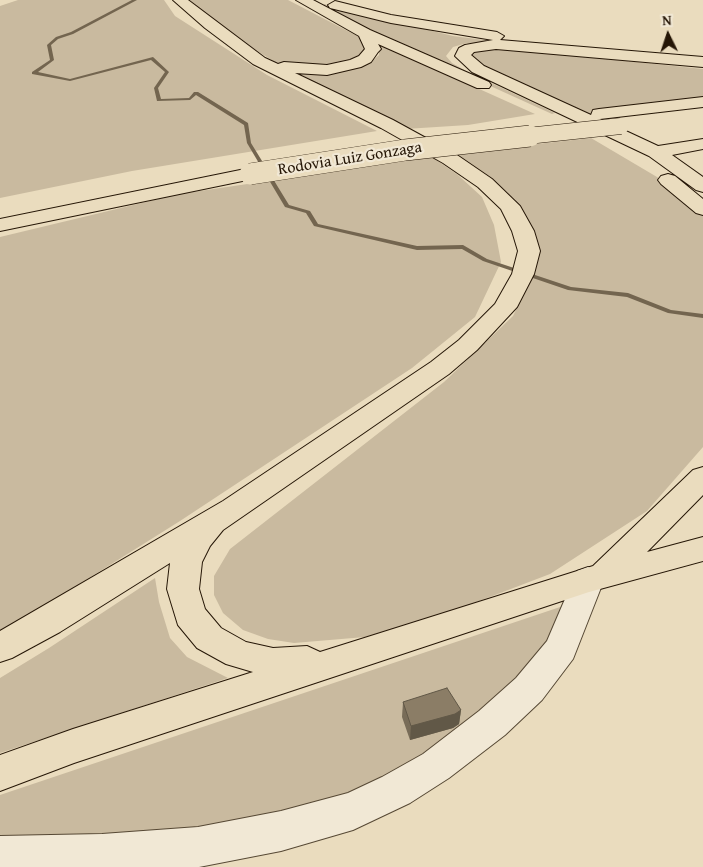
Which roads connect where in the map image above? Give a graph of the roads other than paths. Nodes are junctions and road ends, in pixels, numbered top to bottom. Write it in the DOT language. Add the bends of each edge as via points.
graph roads {
  1 [pos="180,0"];
  2 [pos="303,0"];
  3 [pos="319,0"];
  4 [pos="365,32"];
  5 [pos="604,52"];
  6 [pos="259,61"];
  7 [pos="703,62"];
  8 [pos="703,102"];
  9 [pos="703,116"];
  10 [pos="703,144"];
  11 [pos="656,152"];
  12 [pos="246,167"];
  13 [pos="703,186"];
  14 [pos="41,198"];
  15 [pos="703,209"];
  16 [pos="0,226"];
  17 [pos="703,477"];
  18 [pos="234,509"];
  19 [pos="703,549"];
  20 [pos="595,578"];
  21 [pos="0,648"];
  22 [pos="363,653"];
  23 [pos="0,773"];
  24 [pos="0,856"];
  1 -- 6 [label="highway"];
  2 -- 4 [label="highway"];
  3 -- 5 [label="highway" via="418,24"];
  4 -- 6 [label="highway" via="373,48 371,53 345,67 327,70 289,68"];
  4 -- 15 [label="highway" via="602,139 664,176"];
  5 -- 7 [label="highway"];
  5 -- 11 [label="highway" via="496,44 470,48 464,51 463,56 478,69"];
  6 -- 18 [label="highway" via="387,124 450,159 485,183 510,206 529,250 523,274 505,306 468,345 440,368"];
  8 -- 12 [label="highway, Rodovia Luiz Gonzaga" via="344,144"];
  9 -- 12 [label="highway, Rodovia Luiz Gonzaga, bridge"];
  10 -- 11 [label="highway"];
  11 -- 13 [label="highway"];
  12 -- 14 [label="highway, Rodovia Luiz Gonzaga"];
  12 -- 16 [label="highway, Rodovia Luiz Gonzaga"];
  17 -- 20 [label="highway" via="676,506"];
  18 -- 21 [label="highway"];
  18 -- 22 [label="highway" via="199,538 186,562 183,589 190,615 210,638 238,654 273,663"];
  19 -- 20 [label="highway"];
  20 -- 22 [label="highway"];
  20 -- 24 [label="street" via="561,649 529,689 492,723 436,766 353,811 281,831 198,847 102,854"];
  22 -- 23 [label="highway" via="73,746"];
}
